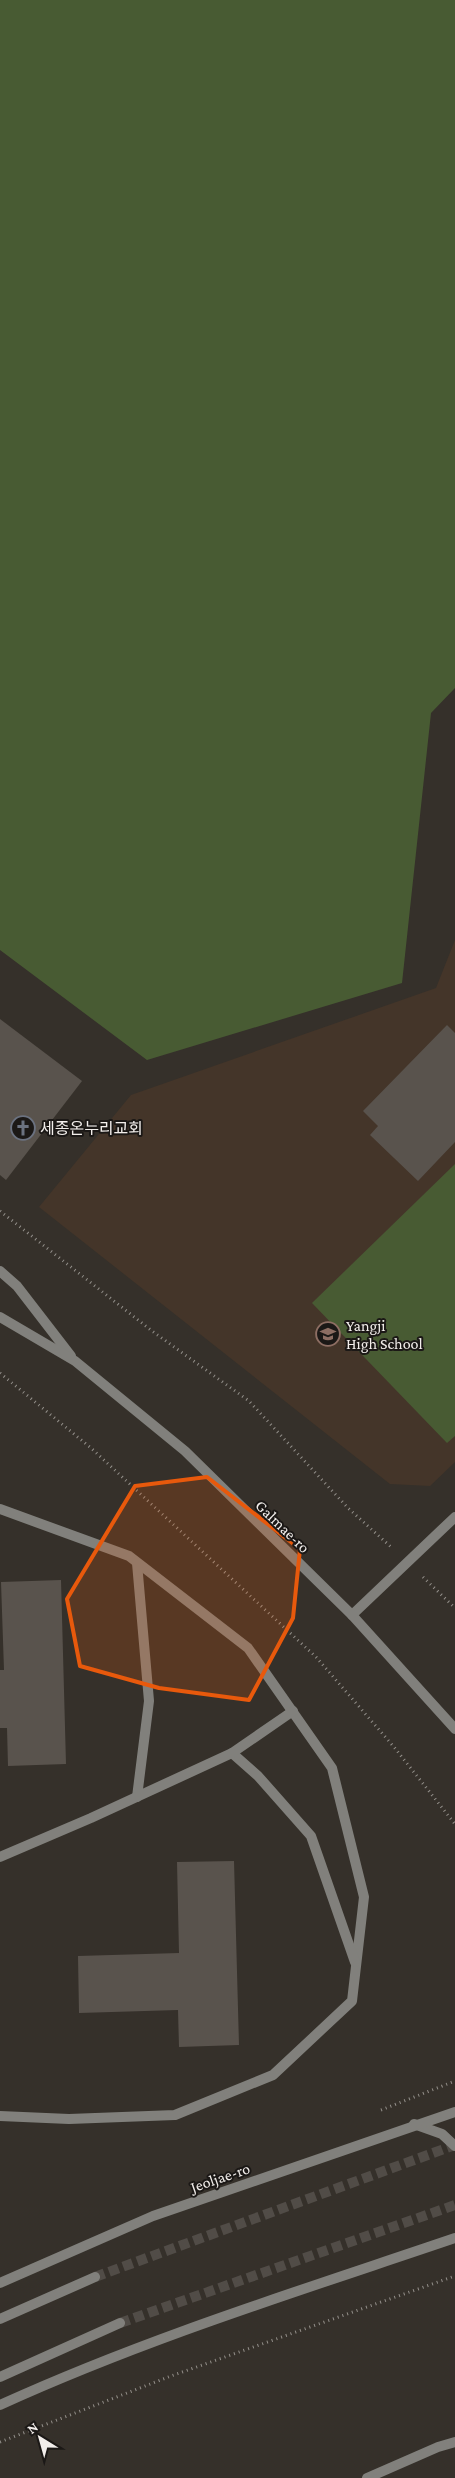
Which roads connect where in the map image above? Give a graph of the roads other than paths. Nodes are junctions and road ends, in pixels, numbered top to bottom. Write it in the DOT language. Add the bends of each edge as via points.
graph roads {
  1 [pos="0,1271"];
  2 [pos="0,1317"];
  3 [pos="75,1360"];
  4 [pos="1,1511"];
  5 [pos="455,1516"];
  6 [pos="137,1563"];
  7 [pos="352,1615"];
  8 [pos="292,1712"];
  9 [pos="455,1729"];
  10 [pos="232,1753"];
  11 [pos="137,1797"];
  12 [pos="0,1857"];
  13 [pos="356,1965"];
  14 [pos="455,2112"];
  15 [pos="0,2116"];
  16 [pos="414,2124"];
  17 [pos="455,2146"];
  18 [pos="455,2230"];
  19 [pos="455,2238"];
  20 [pos="443,2242"];
  21 [pos="95,2277"];
  22 [pos="0,2283"];
  23 [pos="0,2319"];
  24 [pos="120,2323"];
  25 [pos="0,2377"];
  26 [pos="0,2405"];
  27 [pos="455,2442"];
  28 [pos="367,2478"];
  1 -- 3 [label="street, Galmae-ro" via="17,1286"];
  2 -- 3 [label="street, Galmae-ro"];
  3 -- 7 [label="street, Galmae-ro" via="185,1451"];
  4 -- 6 [label="street" via="129,1556"];
  5 -- 7 [label="street"];
  6 -- 8 [label="street" via="248,1648"];
  6 -- 11 [label="street" via="149,1702"];
  7 -- 9 [label="street, Galmae-ro"];
  8 -- 10 [label="street"];
  8 -- 13 [label="street" via="332,1768 364,1897"];
  10 -- 11 [label="street"];
  10 -- 13 [label="street" via="258,1776 311,1836"];
  11 -- 12 [label="street"];
  13 -- 15 [label="street" via="352,2001 273,2075 175,2115 69,2119"];
  14 -- 16 [label="street, Jeoljae-ro"];
  16 -- 17 [label="street" via="442,2134"];
  16 -- 22 [label="street, Jeoljae-ro" via="153,2216"];
  18 -- 20 [label="street"];
  19 -- 20 [label="street"];
  20 -- 26 [label="street" via="236,2310"];
  21 -- 23 [label="street"];
  24 -- 25 [label="street"];
  27 -- 28 [label="street"];
}
